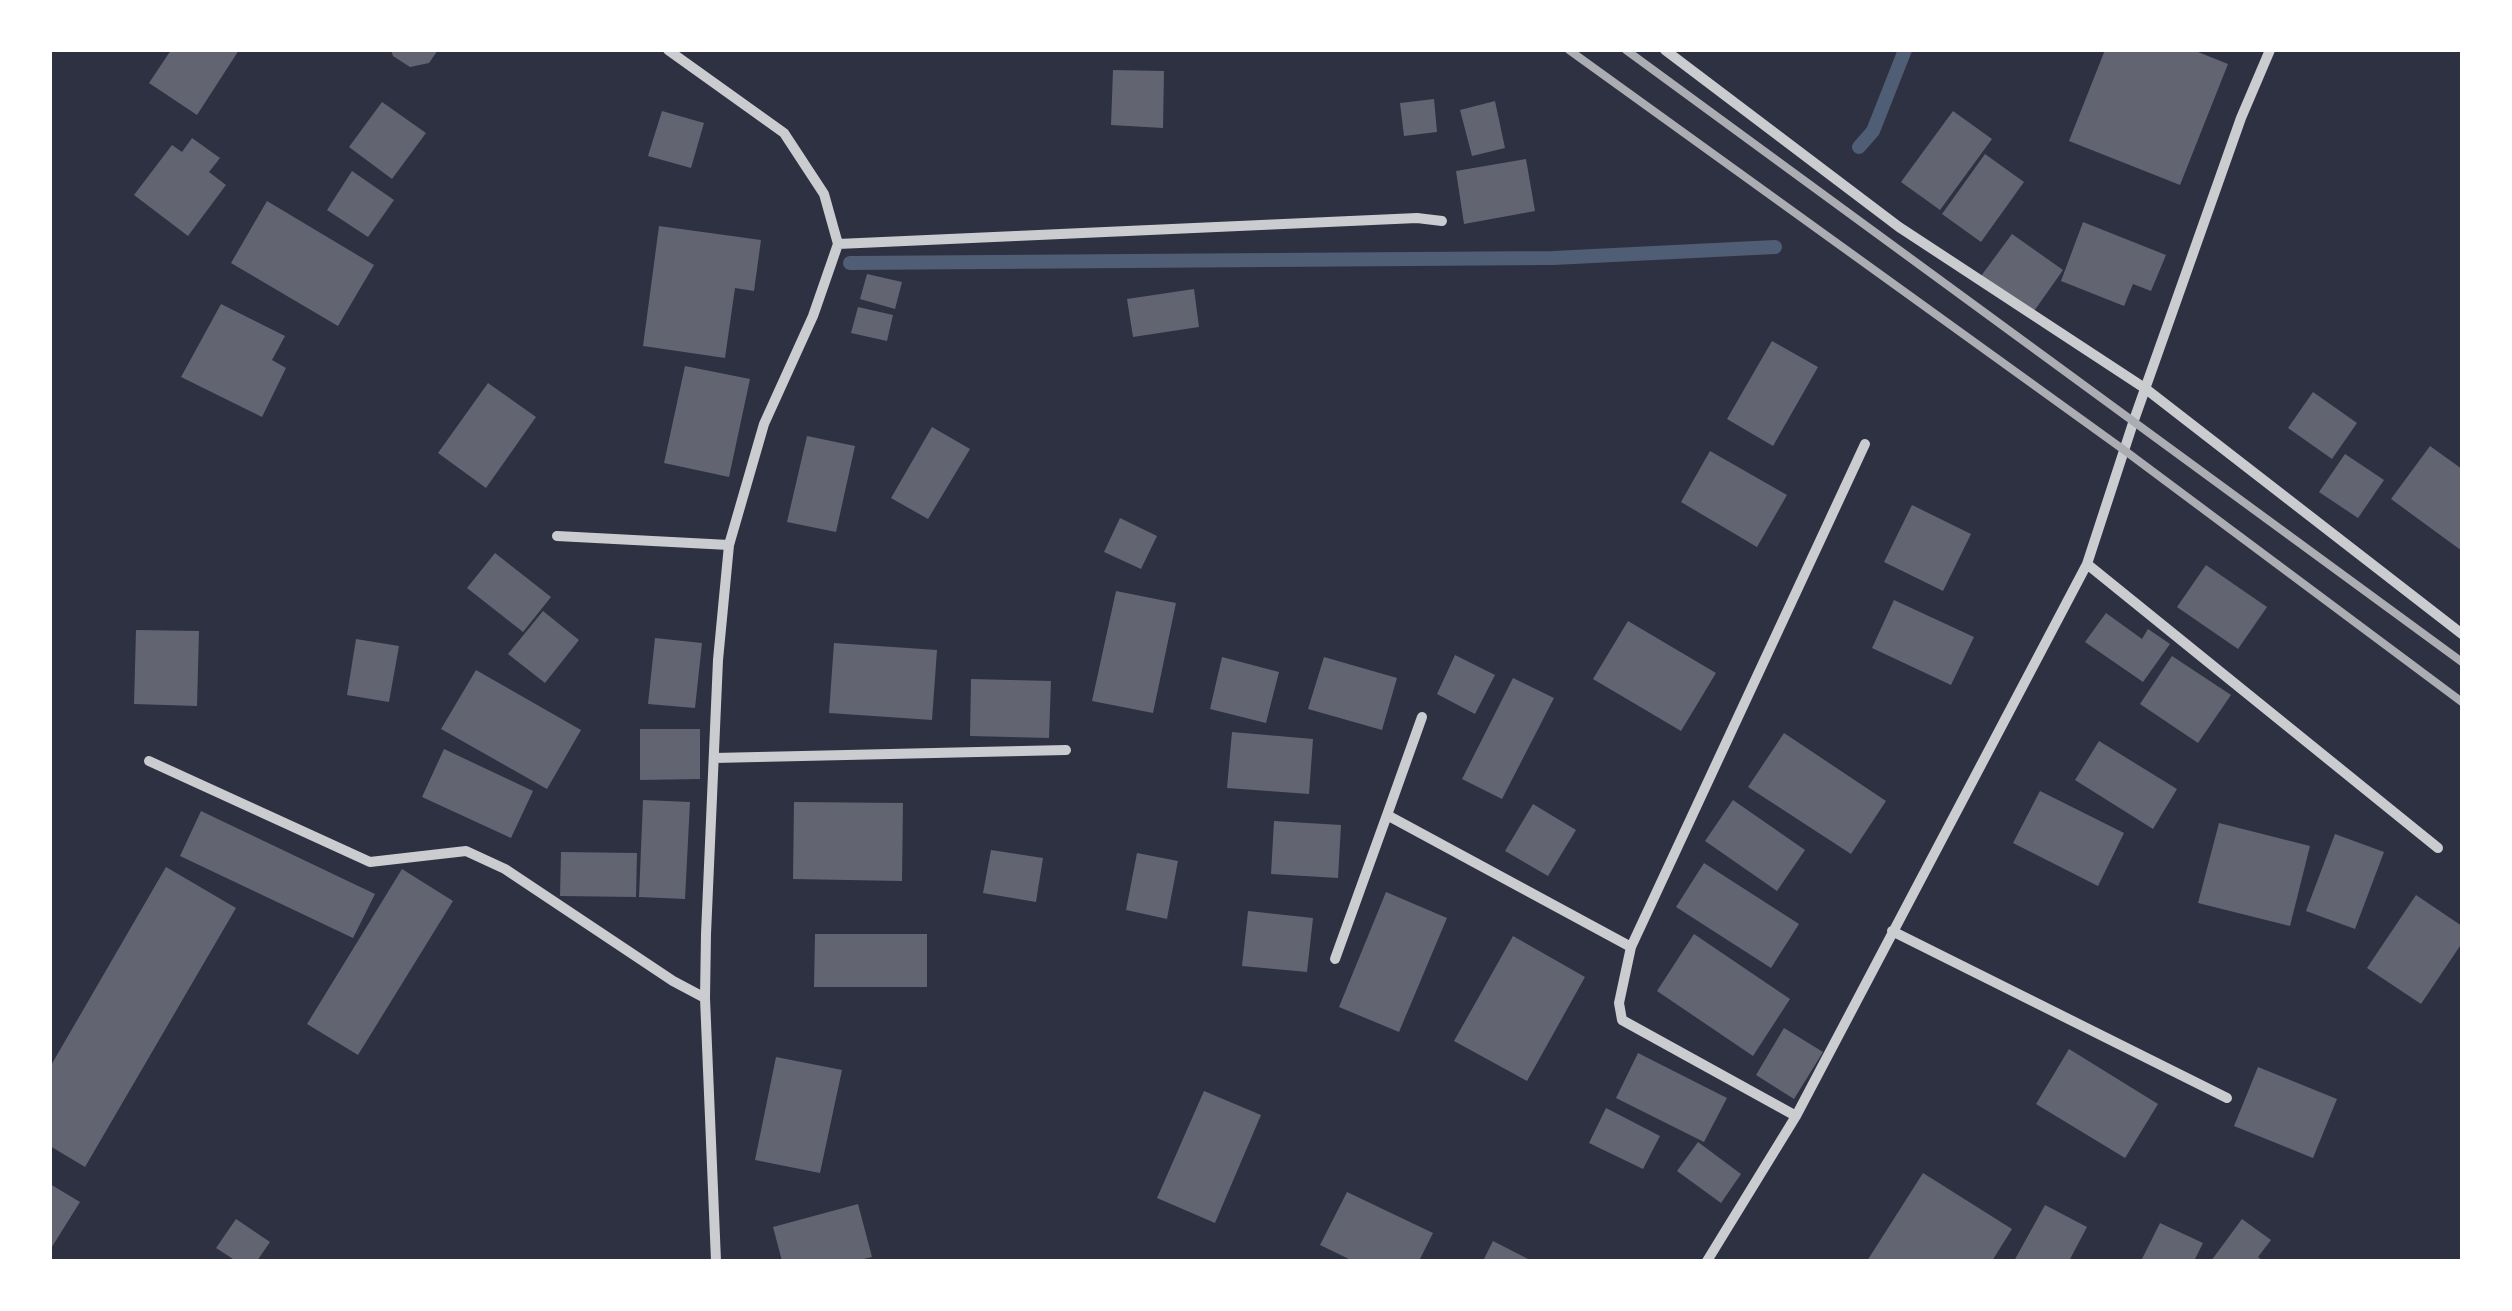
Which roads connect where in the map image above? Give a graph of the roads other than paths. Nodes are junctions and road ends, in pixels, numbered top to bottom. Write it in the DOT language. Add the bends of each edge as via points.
graph roads {
  1 [pos="668,50"];
  2 [pos="1665,50"];
  3 [pos="2270,50"];
  4 [pos="1442,222"];
  5 [pos="838,244"];
  6 [pos="2146,389"];
  7 [pos="1866,444"];
  8 [pos="557,536"];
  9 [pos="730,545"];
  10 [pos="2087,564"];
  11 [pos="2462,634"];
  12 [pos="1422,717"];
  13 [pos="1066,750"];
  14 [pos="714,758"];
  15 [pos="149,761"];
  16 [pos="1387,815"];
  17 [pos="2438,848"];
  18 [pos="1892,931"];
  19 [pos="1632,947"];
  20 [pos="1335,959"];
  21 [pos="706,998"];
  22 [pos="2227,1098"];
  23 [pos="1796,1116"];
  24 [pos="716,1261"];
  25 [pos="1707,1261"];
  1 -- 5 [label="street" via="784,133 824,194"];
  2 -- 6 [label="street" via="1899,227"];
  3 -- 6 [label="street"];
  4 -- 5 [label="street"];
  5 -- 9 [label="street" via="764,424"];
  6 -- 10 [label="street"];
  6 -- 11 [label="street"];
  7 -- 19 [label="street"];
  8 -- 9 [label="street"];
  9 -- 14 [label="street"];
  10 -- 17 [label="street"];
  10 -- 18 [label="street"];
  12 -- 16 [label="street"];
  13 -- 14 [label="street"];
  14 -- 21 [label="street"];
  15 -- 21 [label="street" via="370,862 466,851 505,868"];
  16 -- 19 [label="street"];
  16 -- 20 [label="street"];
  18 -- 22 [label="street"];
  18 -- 23 [label="street"];
  19 -- 23 [label="street" via="1619,1002 1622,1020"];
  21 -- 24 [label="street"];
  23 -- 25 [label="street"];
}
